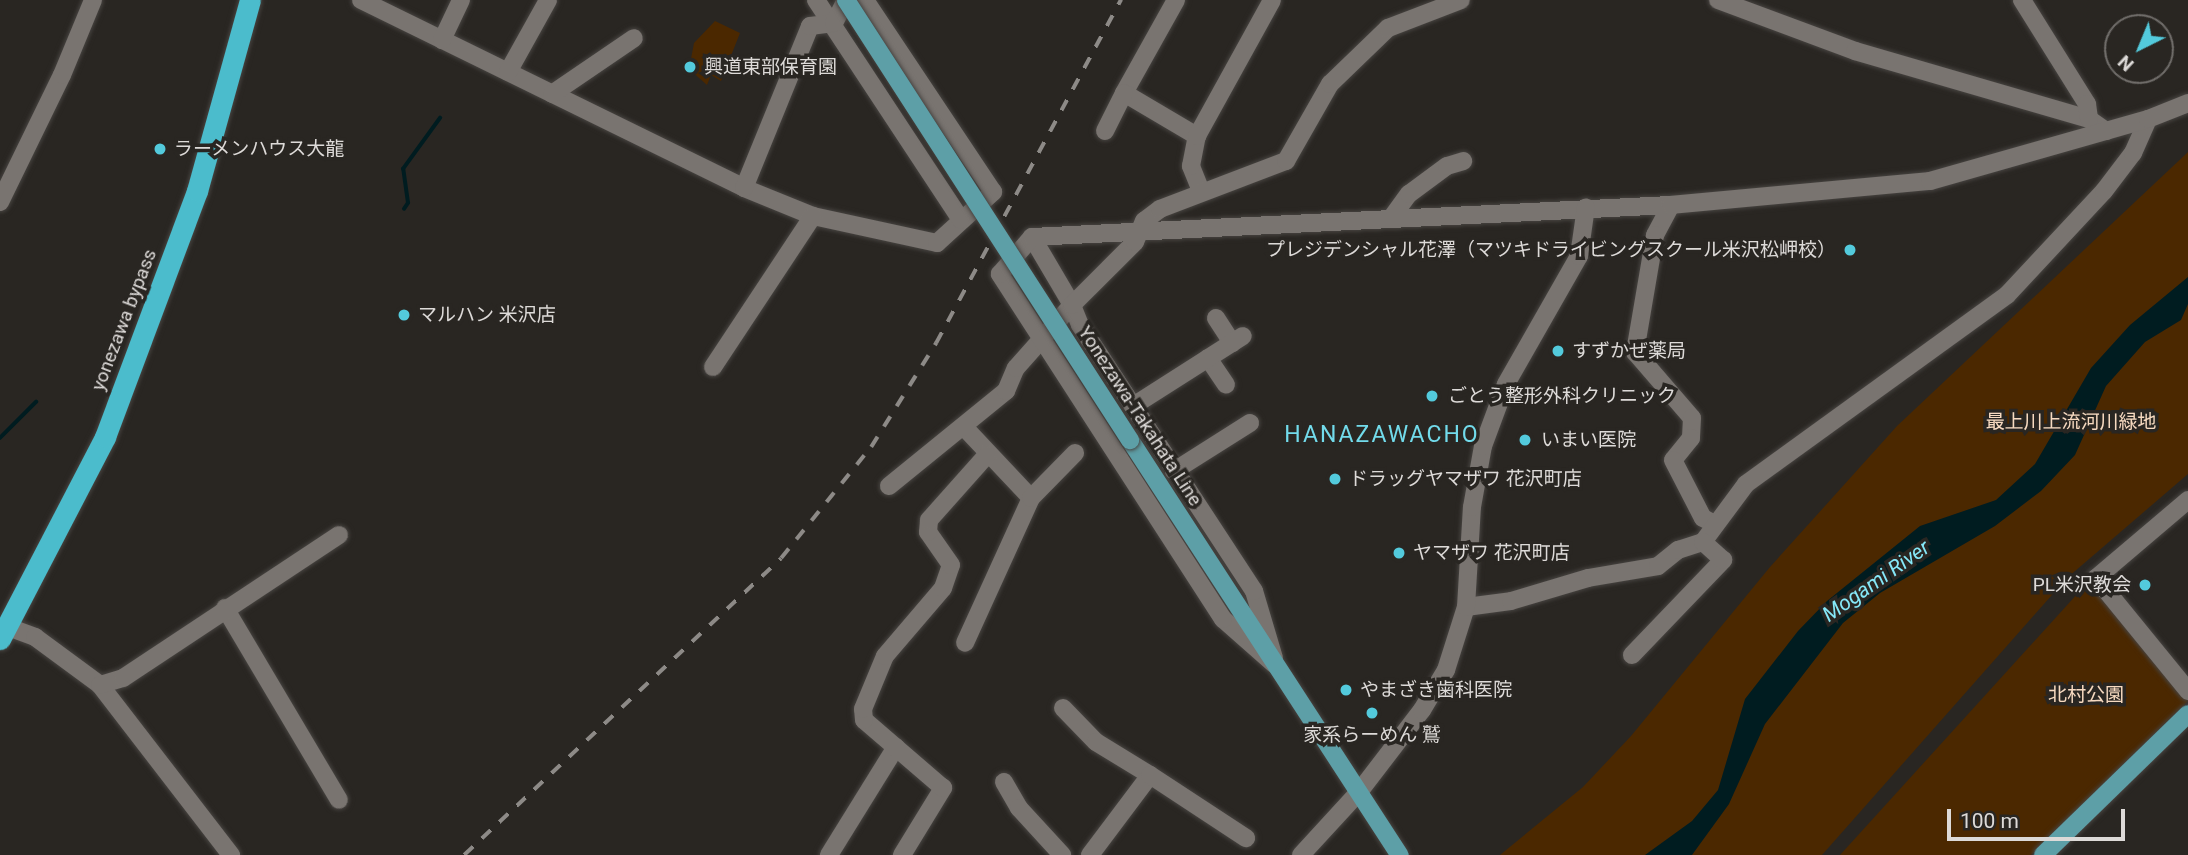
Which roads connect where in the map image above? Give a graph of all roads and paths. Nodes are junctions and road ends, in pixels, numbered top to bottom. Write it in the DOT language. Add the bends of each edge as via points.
graph roads {
  1 [pos="93,0"];
  2 [pos="250,0"];
  3 [pos="361,0"];
  4 [pos="461,0"];
  5 [pos="548,0"];
  6 [pos="816,0"];
  7 [pos="846,0"];
  8 [pos="865,0"];
  9 [pos="1176,0"];
  10 [pos="1272,0"];
  11 [pos="1461,0"];
  12 [pos="1718,0"];
  13 [pos="2022,0"];
  14 [pos="834,23"];
  15 [pos="634,38"];
  16 [pos="442,40"];
  17 [pos="508,72"];
  18 [pos="1124,93"];
  19 [pos="552,94"];
  20 [pos="2188,103"];
  21 [pos="2090,119"];
  22 [pos="2148,119"];
  23 [pos="1105,131"];
  24 [pos="2106,131"];
  25 [pos="1197,136"];
  26 [pos="1463,161"];
  27 [pos="744,188"];
  28 [pos="1201,191"];
  29 [pos="0,202"];
  30 [pos="1671,205"];
  31 [pos="1586,207"];
  32 [pos="813,216"];
  33 [pos="1392,217"];
  34 [pos="961,220"];
  35 [pos="1140,231"];
  36 [pos="1032,237"];
  37 [pos="1072,305"];
  38 [pos="1216,318"];
  39 [pos="1041,341"];
  40 [pos="1208,358"];
  41 [pos="713,367"];
  42 [pos="1226,385"];
  43 [pos="1133,406"];
  44 [pos="1250,423"];
  45 [pos="965,428"];
  46 [pos="1075,453"];
  47 [pos="987,455"];
  48 [pos="1174,471"];
  49 [pos="889,486"];
  50 [pos="1031,498"];
  51 [pos="2188,500"];
  52 [pos="1713,523"];
  53 [pos="339,534"];
  54 [pos="1703,542"];
  55 [pos="1466,607"];
  56 [pos="225,608"];
  57 [pos="4,633"];
  58 [pos="965,643"];
  59 [pos="1632,655"];
  60 [pos="1277,666"];
  61 [pos="100,685"];
  62 [pos="2188,691"];
  63 [pos="1063,708"];
  64 [pos="2188,714"];
  65 [pos="896,747"];
  66 [pos="1150,775"];
  67 [pos="1004,782"];
  68 [pos="1359,792"];
  69 [pos="339,800"];
  70 [pos="1246,838"];
  71 [pos="1055,854"];
  72 [pos="231,855"];
  73 [pos="830,855"];
  74 [pos="902,855"];
  75 [pos="1090,855"];
  76 [pos="1301,855"];
  77 [pos="1400,855"];
  78 [pos="2043,855"];
  1 -- 29 [label="street"];
  2 -- 57 [label="highway, yonezawa bypass" via="197,191 105,437"];
  3 -- 16 [label="street"];
  4 -- 16 [label="street"];
  5 -- 17 [label="street"];
  6 -- 14 [label="street"];
  7 -- 14 [label="street"];
  7 -- 60 [label="main road, Yonezawa-Takahata Line, bridge"];
  8 -- 34 [label="street" via="993,192"];
  9 -- 18 [label="street"];
  10 -- 25 [label="street"];
  11 -- 28 [label="street" via="1388,28 1370,42 1330,84 1286,161"];
  12 -- 21 [label="street" via="1856,51"];
  13 -- 21 [label="street" via="2087,104"];
  14 -- 27 [label="street" via="810,26"];
  14 -- 34 [label="street"];
  15 -- 19 [label="street"];
  16 -- 17 [label="street"];
  17 -- 19 [label="street"];
  18 -- 23 [label="street"];
  18 -- 25 [label="street"];
  19 -- 27 [label="street"];
  20 -- 22 [label="street"];
  21 -- 24 [label="street"];
  22 -- 24 [label="street"];
  22 -- 52 [label="street" via="2133,153 2104,191 2007,295 1746,484"];
  24 -- 30 [label="street" via="1930,181"];
  25 -- 28 [label="street" via="1191,166"];
  26 -- 33 [label="street" via="1447,166 1409,194"];
  27 -- 32 [label="street"];
  28 -- 35 [label="street" via="1160,209 1144,220"];
  30 -- 31 [label="street"];
  30 -- 52 [label="street" via="1655,235 1635,352 1692,418 1691,438 1673,460 1703,518"];
  31 -- 33 [label="street"];
  31 -- 55 [label="street" via="1579,256 1506,384 1483,446 1472,507"];
  32 -- 34 [label="street" via="937,243"];
  32 -- 41 [label="street"];
  33 -- 35 [label="street"];
  35 -- 36 [label="street"];
  35 -- 37 [label="street" via="1135,242"];
  36 -- 37 [label="street"];
  36 -- 39 [label="street" via="1000,274"];
  37 -- 39 [label="street"];
  37 -- 43 [label="street"];
  38 -- 40 [label="street" via="1238,339"];
  39 -- 45 [label="street" via="1016,368 1006,391"];
  39 -- 60 [label="street" via="1223,618"];
  40 -- 42 [label="street"];
  40 -- 43 [label="street"];
  43 -- 48 [label="street"];
  44 -- 48 [label="street"];
  45 -- 47 [label="street"];
  45 -- 49 [label="street"];
  46 -- 50 [label="street"];
  47 -- 50 [label="street"];
  47 -- 65 [label="street" via="929,520 928,532 951,565 943,588 885,656 863,709 864,720"];
  48 -- 60 [label="street" via="1254,591"];
  50 -- 58 [label="street"];
  51 -- 62 [label="street" via="2096,578"];
  52 -- 54 [label="street"];
  53 -- 56 [label="street"];
  54 -- 55 [label="street" via="1678,550 1658,566 1588,578 1511,601"];
  54 -- 59 [label="street" via="1723,560"];
  55 -- 68 [label="street" via="1446,670 1422,710"];
  56 -- 61 [label="street" via="123,678"];
  56 -- 69 [label="street"];
  57 -- 61 [label="street" via="35,637"];
  60 -- 68 [label="main road, Yonezawa-Takahata Line"];
  61 -- 72 [label="street"];
  63 -- 66 [label="street" via="1096,742"];
  64 -- 78 [label="main road"];
  65 -- 73 [label="street"];
  65 -- 74 [label="street" via="943,788"];
  66 -- 70 [label="street"];
  66 -- 75 [label="street"];
  67 -- 71 [label="street"];
  68 -- 76 [label="street"];
  68 -- 77 [label="main road, Yonezawa-Takahata Line"];
}
